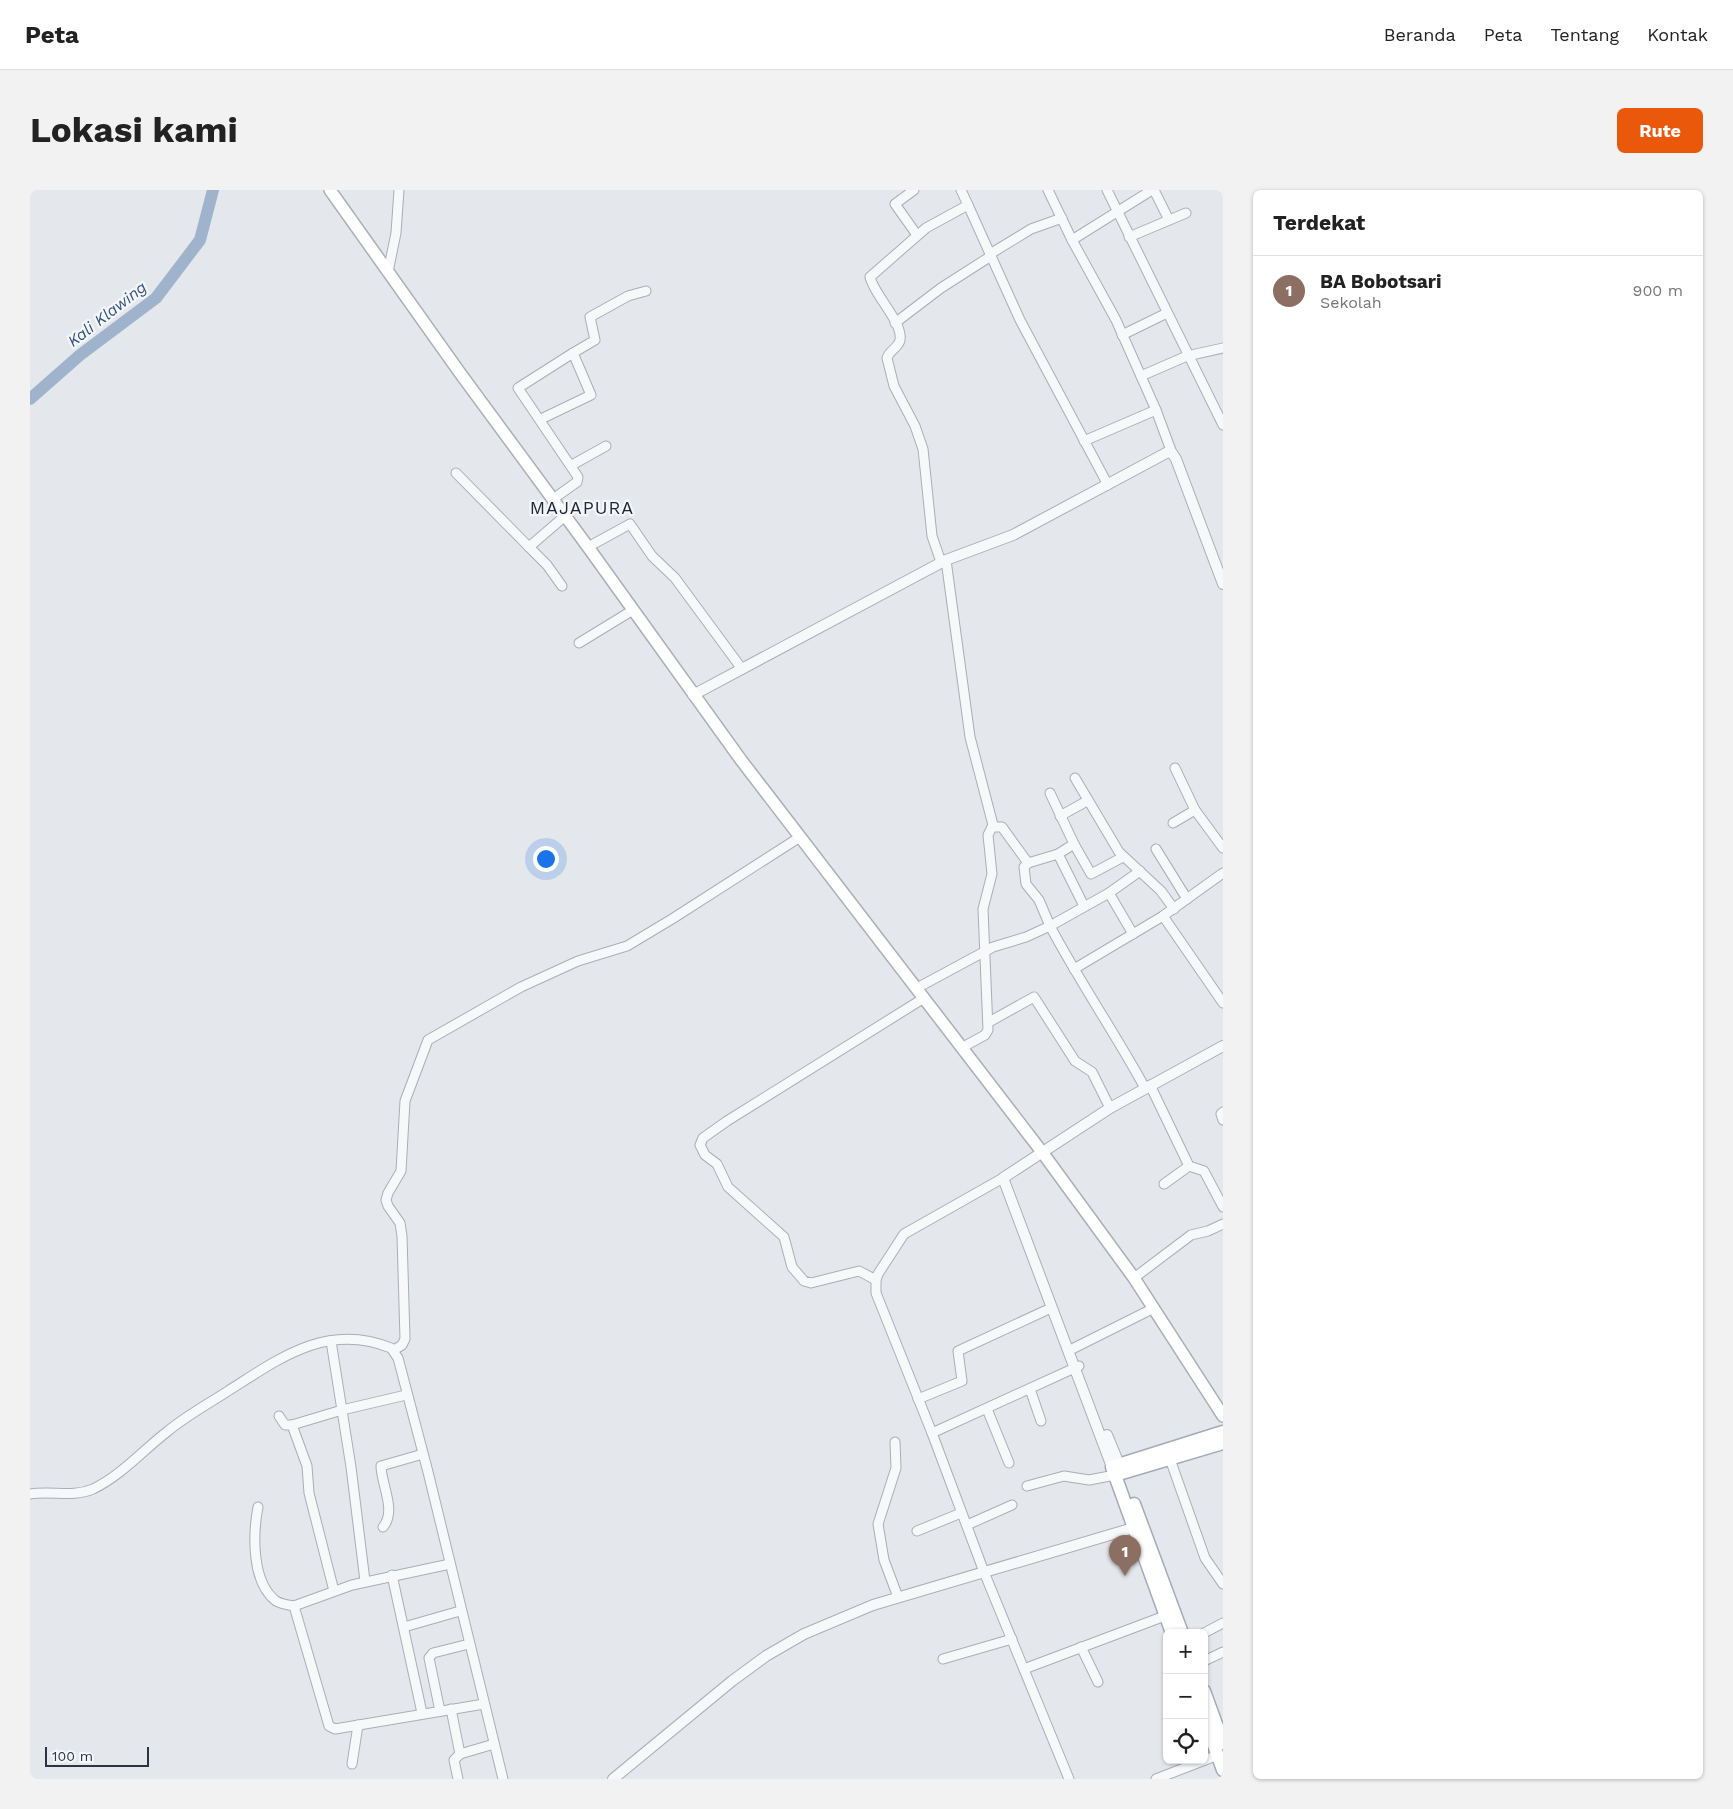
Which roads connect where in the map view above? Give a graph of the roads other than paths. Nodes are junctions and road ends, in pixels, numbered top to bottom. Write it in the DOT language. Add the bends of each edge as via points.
graph roads {
  1 [pos="330,190"];
  2 [pos="399,190"];
  3 [pos="914,190"];
  4 [pos="961,190"];
  5 [pos="1048,190"];
  6 [pos="1107,190"];
  7 [pos="1153,190"];
  8 [pos="968,205"];
  9 [pos="1117,212"];
  10 [pos="1186,213"];
  11 [pos="1062,218"];
  12 [pos="1169,220"];
  13 [pos="917,236"];
  14 [pos="1129,237"];
  15 [pos="1072,240"];
  16 [pos="990,255"];
  17 [pos="388,272"];
  18 [pos="646,291"];
  19 [pos="1167,313"];
  20 [pos="895,323"];
  21 [pos="1122,335"];
  22 [pos="1223,348"];
  23 [pos="572,353"];
  24 [pos="1187,356"];
  25 [pos="1142,376"];
  26 [pos="1156,410"];
  27 [pos="541,419"];
  28 [pos="1223,426"];
  29 [pos="1084,441"];
  30 [pos="606,446"];
  31 [pos="1172,453"];
  32 [pos="572,466"];
  33 [pos="456,473"];
  34 [pos="1108,484"];
  35 [pos="553,499"];
  36 [pos="565,516"];
  37 [pos="529,546"];
  38 [pos="588,547"];
  39 [pos="944,561"];
  40 [pos="1219,563"];
  41 [pos="1223,584"];
  42 [pos="562,586"];
  43 [pos="633,610"];
  44 [pos="579,643"];
  45 [pos="742,669"];
  46 [pos="693,695"];
  47 [pos="1175,768"];
  48 [pos="1075,778"];
  49 [pos="1050,793"];
  50 [pos="1087,801"];
  51 [pos="1196,810"];
  52 [pos="1060,816"];
  53 [pos="1173,823"];
  54 [pos="992,827"];
  55 [pos="800,836"];
  56 [pos="1074,844"];
  57 [pos="1223,848"];
  58 [pos="1156,849"];
  59 [pos="1058,854"];
  60 [pos="1123,857"];
  61 [pos="1028,863"];
  62 [pos="1140,872"];
  63 [pos="1223,873"];
  64 [pos="1109,893"];
  65 [pos="1187,899"];
  66 [pos="1084,906"];
  67 [pos="1174,909"];
  68 [pos="1163,916"];
  69 [pos="1050,926"];
  70 [pos="1133,934"];
  71 [pos="985,952"];
  72 [pos="1074,969"];
  73 [pos="917,988"];
  74 [pos="924,998"];
  75 [pos="1223,1003"];
  76 [pos="989,1022"];
  77 [pos="1223,1046"];
  78 [pos="963,1047"];
  79 [pos="1147,1086"];
  80 [pos="1110,1108"];
  81 [pos="1223,1112"];
  82 [pos="1223,1120"];
  83 [pos="1042,1152"];
  84 [pos="1189,1166"];
  85 [pos="1006,1177"];
  86 [pos="1164,1184"];
  87 [pos="1223,1207"];
  88 [pos="1223,1224"];
  89 [pos="1134,1278"];
  90 [pos="876,1280"];
  91 [pos="1051,1308"];
  92 [pos="1154,1308"];
  93 [pos="331,1341"];
  94 [pos="1072,1349"];
  95 [pos="394,1350"];
  96 [pos="1077,1367"];
  97 [pos="1030,1389"];
  98 [pos="406,1395"];
  99 [pos="918,1399"];
  100 [pos="987,1409"];
  101 [pos="342,1410"];
  102 [pos="279,1416"];
  103 [pos="1223,1416"];
  104 [pos="1041,1421"];
  105 [pos="292,1425"];
  106 [pos="1223,1432"];
  107 [pos="932,1433"];
  108 [pos="895,1442"];
  109 [pos="1223,1443"];
  110 [pos="423,1454"];
  111 [pos="1170,1460"];
  112 [pos="1008,1463"];
  113 [pos="1117,1470"];
  114 [pos="1027,1486"];
  115 [pos="30,1494"];
  116 [pos="1012,1505"];
  117 [pos="258,1507"];
  118 [pos="961,1514"];
  119 [pos="967,1525"];
  120 [pos="383,1527"];
  121 [pos="1138,1527"];
  122 [pos="917,1530"];
  123 [pos="450,1564"];
  124 [pos="984,1572"];
  125 [pos="392,1575"];
  126 [pos="365,1581"];
  127 [pos="1223,1584"];
  128 [pos="334,1591"];
  129 [pos="898,1597"];
  130 [pos="294,1606"];
  131 [pos="460,1611"];
  132 [pos="1170,1614"];
  133 [pos="1223,1624"];
  134 [pos="404,1627"];
  135 [pos="1172,1629"];
  136 [pos="1179,1629"];
  137 [pos="1208,1631"];
  138 [pos="1012,1639"];
  139 [pos="469,1644"];
  140 [pos="1081,1647"];
  141 [pos="1223,1652"];
  142 [pos="943,1659"];
  143 [pos="1208,1659"];
  144 [pos="429,1661"];
  145 [pos="412,1664"];
  146 [pos="1024,1669"];
  147 [pos="1098,1682"];
  148 [pos="484,1704"];
  149 [pos="1208,1706"];
  150 [pos="451,1710"];
  151 [pos="440,1711"];
  152 [pos="422,1714"];
  153 [pos="1205,1719"];
  154 [pos="358,1725"];
  155 [pos="494,1744"];
  156 [pos="1220,1749"];
  157 [pos="460,1754"];
  158 [pos="352,1764"];
  159 [pos="1223,1770"];
  160 [pos="458,1779"];
  161 [pos="503,1779"];
  162 [pos="613,1779"];
  163 [pos="1069,1779"];
  164 [pos="1156,1779"];
  1 -- 17 [label="main road"];
  2 -- 17 [label="street" via="396,233"];
  3 -- 13 [label="street" via="895,204"];
  4 -- 8 [label="street"];
  5 -- 11 [label="street"];
  6 -- 9 [label="street"];
  7 -- 9 [label="street"];
  7 -- 12 [label="street"];
  8 -- 13 [label="street"];
  8 -- 16 [label="street"];
  9 -- 14 [label="street"];
  9 -- 15 [label="street"];
  10 -- 12 [label="street"];
  11 -- 15 [label="street"];
  11 -- 16 [label="street" via="1031,229"];
  12 -- 14 [label="street"];
  13 -- 20 [label="street" via="870,277"];
  14 -- 19 [label="street"];
  15 -- 21 [label="street"];
  16 -- 20 [label="street"];
  16 -- 29 [label="street" via="1020,320"];
  17 -- 35 [label="main road"];
  18 -- 23 [label="street" via="628,296 592,315 594,340"];
  19 -- 21 [label="street"];
  19 -- 24 [label="street"];
  20 -- 39 [label="street" via="899,342 887,358 894,386 923,449 932,536"];
  21 -- 25 [label="street"];
  22 -- 24 [label="street"];
  23 -- 27 [label="street" via="591,395"];
  23 -- 27 [label="street" via="518,388"];
  24 -- 25 [label="street"];
  24 -- 28 [label="street"];
  25 -- 26 [label="street"];
  26 -- 29 [label="street"];
  26 -- 31 [label="street"];
  27 -- 32 [label="street"];
  29 -- 34 [label="street"];
  30 -- 32 [label="street"];
  31 -- 34 [label="street" via="1162,454"];
  31 -- 40 [label="street"];
  32 -- 35 [label="street" via="577,482"];
  33 -- 37 [label="street"];
  34 -- 39 [label="street" via="1013,535"];
  35 -- 36 [label="main road"];
  36 -- 37 [label="street"];
  36 -- 38 [label="main road"];
  37 -- 42 [label="street"];
  38 -- 43 [label="main road"];
  38 -- 45 [label="street" via="630,524 652,556 675,578"];
  39 -- 45 [label="street"];
  39 -- 54 [label="street" via="970,737"];
  40 -- 41 [label="street"];
  43 -- 44 [label="street"];
  43 -- 46 [label="main road"];
  45 -- 46 [label="street"];
  46 -- 55 [label="main road"];
  47 -- 51 [label="street"];
  48 -- 50 [label="street"];
  49 -- 52 [label="street"];
  50 -- 52 [label="street"];
  50 -- 60 [label="street"];
  51 -- 53 [label="street"];
  51 -- 57 [label="street"];
  52 -- 56 [label="street"];
  54 -- 61 [label="street" via="1002,827"];
  54 -- 71 [label="street" via="988,835 992,874 983,909"];
  55 -- 73 [label="main road"];
  55 -- 95 [label="street" via="632,943 578,961 521,987 428,1040 405,1101 401,1171 386,1200 400,1223 402,1236 405,1339"];
  56 -- 59 [label="street"];
  56 -- 60 [label="street" via="1091,874"];
  58 -- 65 [label="street"];
  59 -- 61 [label="street"];
  59 -- 66 [label="street"];
  60 -- 62 [label="street"];
  61 -- 69 [label="street" via="1024,867 1024,877"];
  62 -- 64 [label="street"];
  62 -- 67 [label="street" via="1161,891"];
  63 -- 65 [label="street"];
  64 -- 66 [label="street"];
  64 -- 70 [label="street"];
  65 -- 67 [label="street"];
  66 -- 69 [label="street"];
  67 -- 68 [label="street"];
  68 -- 70 [label="street"];
  68 -- 75 [label="street"];
  69 -- 71 [label="street"];
  69 -- 72 [label="street"];
  70 -- 72 [label="street"];
  71 -- 73 [label="street"];
  71 -- 76 [label="street"];
  72 -- 79 [label="street"];
  73 -- 74 [label="main road"];
  74 -- 78 [label="main road"];
  74 -- 90 [label="street" via="727,1121 704,1138 700,1145 705,1155 717,1164 728,1188 784,1236 792,1267 804,1281 811,1283 859,1271"];
  76 -- 78 [label="street" via="985,1035"];
  76 -- 80 [label="street" via="1034,997 1075,1061 1095,1078"];
  77 -- 79 [label="street"];
  78 -- 83 [label="main road"];
  79 -- 80 [label="street"];
  79 -- 84 [label="street"];
  80 -- 83 [label="street"];
  81 -- 82 [label="street"];
  83 -- 85 [label="street"];
  83 -- 89 [label="main road"];
  84 -- 86 [label="street"];
  84 -- 87 [label="street" via="1204,1171"];
  85 -- 90 [label="street" via="904,1234 886,1258"];
  85 -- 91 [label="street"];
  85 -- 94 [label="street"];
  88 -- 89 [label="street" via="1191,1235"];
  89 -- 92 [label="main road"];
  90 -- 99 [label="street" via="878,1300"];
  91 -- 96 [label="street"];
  91 -- 99 [label="street" via="958,1351 962,1381"];
  92 -- 94 [label="street"];
  92 -- 103 [label="main road"];
  93 -- 95 [label="street" via="366,1340"];
  93 -- 101 [label="street"];
  93 -- 115 [label="street" via="305,1346 259,1372 175,1425 127,1466 93,1489 72,1494"];
  94 -- 96 [label="street"];
  95 -- 98 [label="street"];
  96 -- 97 [label="street"];
  96 -- 113 [label="street"];
  97 -- 100 [label="street"];
  97 -- 104 [label="street"];
  98 -- 101 [label="street"];
  98 -- 110 [label="street"];
  99 -- 107 [label="street"];
  100 -- 107 [label="street"];
  100 -- 112 [label="street"];
  101 -- 105 [label="street"];
  101 -- 126 [label="street"];
  102 -- 105 [label="street" via="285,1425"];
  105 -- 128 [label="street" via="307,1466 309,1493"];
  106 -- 113 [label="main road"];
  107 -- 118 [label="street"];
  108 -- 129 [label="street" via="896,1468 878,1524 884,1560"];
  109 -- 111 [label="main road"];
  110 -- 120 [label="street" via="382,1466 388,1513"];
  110 -- 123 [label="street"];
  111 -- 113 [label="main road"];
  111 -- 127 [label="street" via="1205,1558"];
  113 -- 114 [label="street" via="1089,1480 1064,1476"];
  113 -- 121 [label="main road"];
  116 -- 119 [label="street"];
  117 -- 130 [label="street" via="256,1541 262,1580 276,1601"];
  118 -- 119 [label="street"];
  118 -- 122 [label="street"];
  119 -- 124 [label="street"];
  121 -- 124 [label="street"];
  121 -- 132 [label="main road"];
  123 -- 125 [label="street"];
  123 -- 131 [label="street"];
  124 -- 129 [label="street"];
  124 -- 138 [label="street"];
  125 -- 126 [label="street"];
  125 -- 134 [label="street"];
  126 -- 128 [label="street"];
  128 -- 130 [label="street"];
  129 -- 162 [label="street" via="833,1620 766,1656"];
  130 -- 154 [label="street" via="327,1723 335,1729"];
  131 -- 134 [label="street"];
  131 -- 139 [label="street"];
  132 -- 135 [label="main road"];
  132 -- 136 [label="main road"];
  132 -- 140 [label="street"];
  133 -- 137 [label="street"];
  134 -- 145 [label="street"];
  138 -- 142 [label="street"];
  138 -- 146 [label="street"];
  139 -- 144 [label="street" via="433,1653"];
  139 -- 148 [label="street"];
  140 -- 146 [label="street"];
  140 -- 147 [label="street"];
  141 -- 143 [label="street"];
  144 -- 145 [label="street"];
  144 -- 151 [label="street"];
  145 -- 152 [label="street"];
  146 -- 163 [label="street"];
  148 -- 150 [label="street"];
  148 -- 155 [label="street"];
  149 -- 156 [label="main road"];
  150 -- 151 [label="street"];
  150 -- 157 [label="street"];
  151 -- 152 [label="street"];
  152 -- 154 [label="street"];
  153 -- 156 [label="main road"];
  154 -- 158 [label="street"];
  155 -- 157 [label="street"];
  155 -- 161 [label="street"];
  156 -- 159 [label="main road"];
  156 -- 164 [label="street"];
  157 -- 160 [label="street" via="454,1760"];
}
